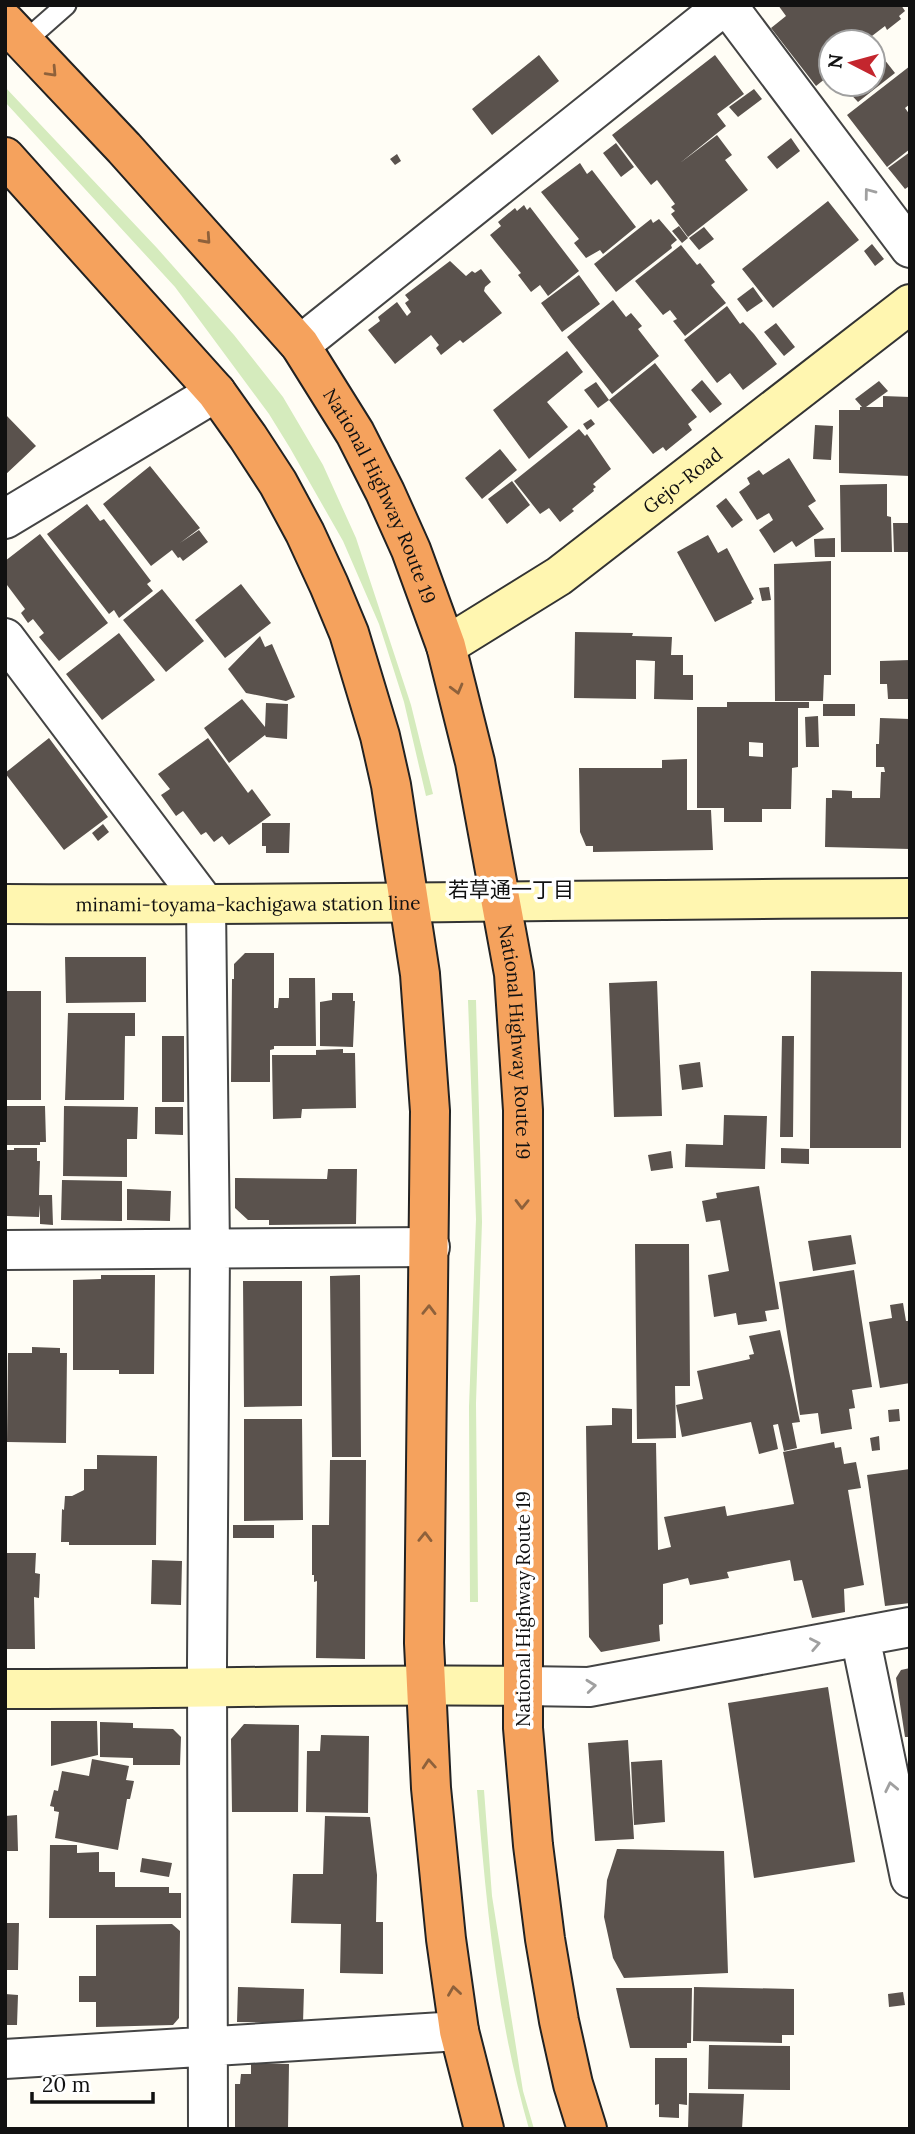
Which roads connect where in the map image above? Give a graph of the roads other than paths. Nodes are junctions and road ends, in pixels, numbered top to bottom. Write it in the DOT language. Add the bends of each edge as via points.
graph roads {
  1 [pos="66,5"];
  2 [pos="726,5"];
  3 [pos="15,32"];
  4 [pos="5,157"];
  5 [pos="910,248"];
  6 [pos="910,304"];
  7 [pos="300,345"];
  8 [pos="216,392"];
  9 [pos="5,519"];
  10 [pos="5,638"];
  11 [pos="446,646"];
  12 [pos="910,898"];
  13 [pos="501,901"];
  14 [pos="409,903"];
  15 [pos="5,904"];
  16 [pos="206,905"];
  17 [pos="430,1247"];
  18 [pos="5,1250"];
  19 [pos="210,1250"];
  20 [pos="910,1627"];
  21 [pos="860,1636"];
  22 [pos="425,1685"];
  23 [pos="523,1686"];
  24 [pos="5,1689"];
  25 [pos="207,1689"];
  26 [pos="910,1878"];
  27 [pos="459,2031"];
  28 [pos="208,2048"];
  29 [pos="5,2059"];
  30 [pos="208,2129"];
  31 [pos="484,2129"];
  32 [pos="587,2129"];
  1 -- 3 [label="lane"];
  5 -- 2 [label="street, one-way"];
  2 -- 7 [label="street"];
  3 -- 7 [label="highway, National Highway Route 19, one-way"];
  4 -- 8 [label="highway"];
  6 -- 11 [label="street, Gejo-Road" via="559,576"];
  7 -- 11 [label="highway, National Highway Route 19" via="355,433 385,492"];
  8 -- 9 [label="street"];
  8 -- 14 [label="highway" via="283,493 349,634 391,785"];
  10 -- 16 [label="street"];
  11 -- 13 [label="highway, National Highway Route 19, one-way" via="475,762"];
  12 -- 13 [label="street, minami-toyama-kachigawa station line"];
  13 -- 14 [label="street, minami-toyama-kachigawa station line"];
  13 -- 23 [label="highway, National Highway Route 19, one-way" via="514,974 523,1110"];
  14 -- 16 [label="street, minami-toyama-kachigawa station line"];
  14 -- 17 [label="highway" via="420,974 430,1111"];
  15 -- 16 [label="street, minami-toyama-kachigawa station line"];
  16 -- 19 [label="street"];
  17 -- 19 [label="street"];
  22 -- 17 [label="highway, one-way"];
  18 -- 19 [label="street"];
  19 -- 25 [label="street"];
  20 -- 21 [label="street"];
  23 -- 21 [label="street, one-way" via="589,1687"];
  26 -- 21 [label="street, one-way"];
  22 -- 23 [label="street"];
  22 -- 25 [label="street"];
  27 -- 22 [label="highway, one-way" via="436,1848"];
  23 -- 32 [label="highway, National Highway Route 19" via="526,1775 545,1939 559,2021"];
  24 -- 25 [label="street"];
  25 -- 28 [label="street"];
  27 -- 28 [label="street"];
  27 -- 31 [label="highway"];
  28 -- 29 [label="street"];
  28 -- 30 [label="street"];
}
